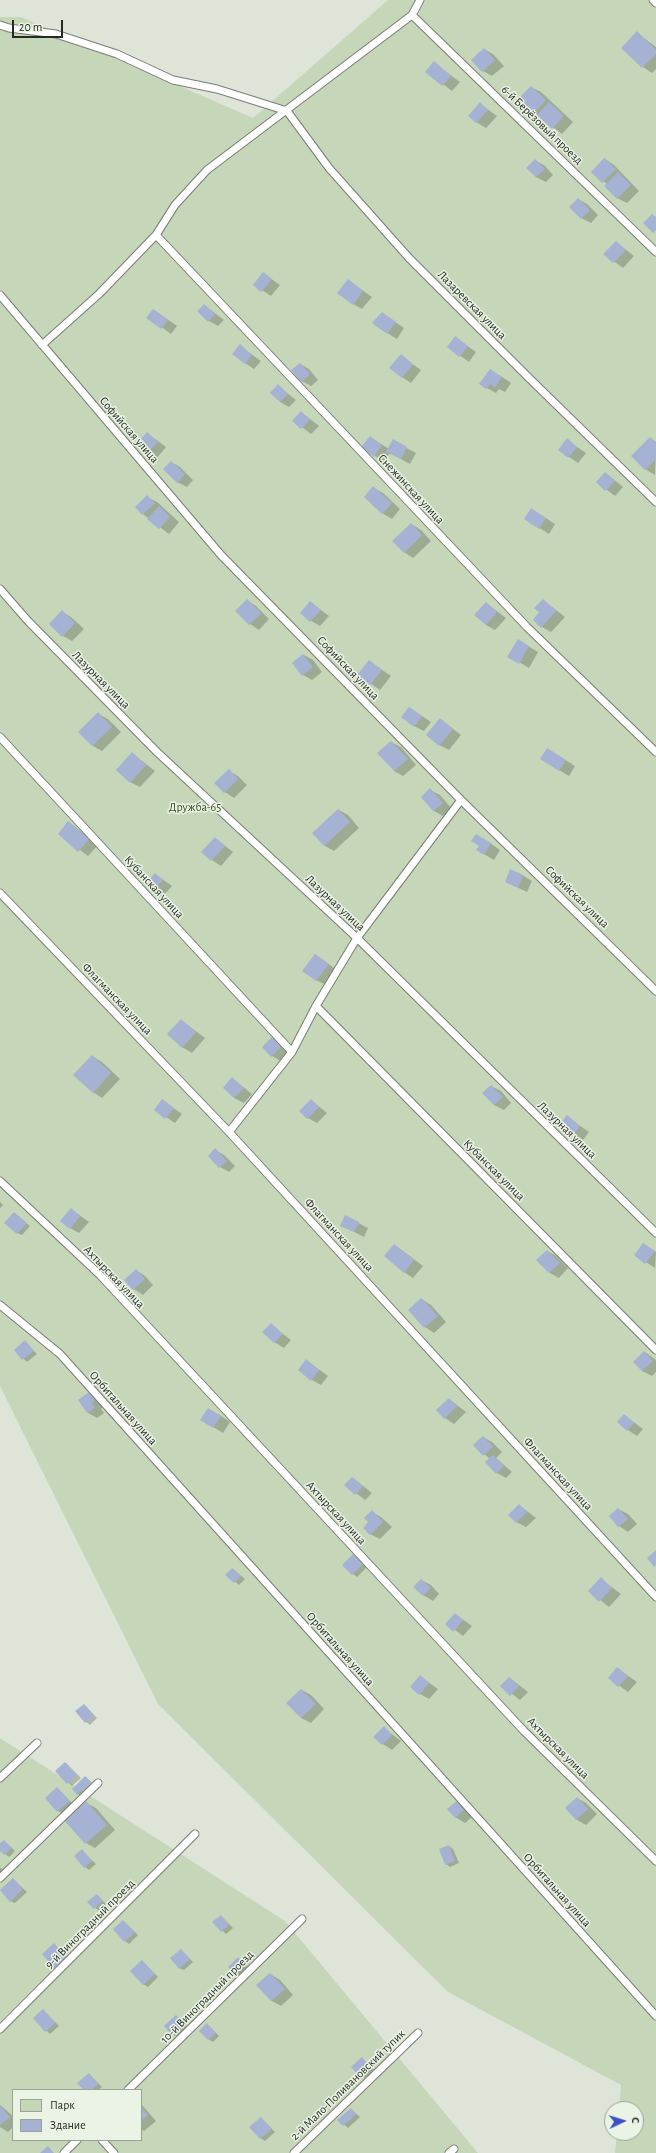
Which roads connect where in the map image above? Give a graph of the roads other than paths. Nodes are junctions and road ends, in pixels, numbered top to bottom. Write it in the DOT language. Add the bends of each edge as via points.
graph roads {
  1 [pos="420,0"];
  2 [pos="653,0"];
  3 [pos="656,3"];
  4 [pos="412,15"];
  5 [pos="0,25"];
  6 [pos="287,111"];
  7 [pos="156,235"];
  8 [pos="656,252"];
  9 [pos="0,294"];
  10 [pos="42,345"];
  11 [pos="656,502"];
  12 [pos="0,590"];
  13 [pos="0,737"];
  14 [pos="656,752"];
  15 [pos="461,800"];
  16 [pos="0,893"];
  17 [pos="357,938"];
  18 [pos="656,991"];
  19 [pos="316,1006"];
  20 [pos="292,1052"];
  21 [pos="230,1132"];
  22 [pos="0,1181"];
  23 [pos="656,1232"];
  24 [pos="0,1305"];
  25 [pos="656,1350"];
  26 [pos="656,1597"];
  27 [pos="37,1743"];
  28 [pos="0,1778"];
  29 [pos="98,1783"];
  30 [pos="195,1834"];
  31 [pos="656,1861"];
  32 [pos="0,1878"];
  33 [pos="302,1919"];
  34 [pos="656,2016"];
  35 [pos="0,2029"];
  36 [pos="418,2033"];
  37 [pos="129,2089"];
  38 [pos="76,2141"];
  39 [pos="103,2141"];
  40 [pos="64,2153"];
  41 [pos="114,2153"];
  42 [pos="294,2153"];
  1 -- 4 [label="lane"];
  2 -- 3 [label="lane"];
  4 -- 6 [label="lane"];
  4 -- 8 [label="lane, 6-й Берёзовый проезд"];
  5 -- 6 [label="lane" via="56,34 117,54 173,80 217,89"];
  6 -- 7 [label="lane" via="207,170 175,205"];
  6 -- 11 [label="lane, Лазаревская улица" via="329,168 409,258"];
  7 -- 10 [label="lane" via="99,294"];
  7 -- 14 [label="lane, Снежинская улица" via="527,627"];
  9 -- 10 [label="lane, Софийская улица"];
  10 -- 15 [label="lane, Софийская улица" via="222,555"];
  12 -- 17 [label="lane, Лазурная улица" via="157,752"];
  13 -- 20 [label="lane, Кубанская улица"];
  15 -- 17 [label="lane"];
  15 -- 18 [label="lane, Софийская улица"];
  16 -- 21 [label="lane, Флагманская улица"];
  17 -- 19 [label="lane"];
  17 -- 23 [label="lane, Лазурная улица"];
  19 -- 20 [label="lane"];
  19 -- 25 [label="lane, Кубанская улица"];
  20 -- 21 [label="lane"];
  21 -- 26 [label="lane, Флагманская улица"];
  22 -- 31 [label="lane, Ахтырская улица" via="100,1275 524,1730"];
  24 -- 34 [label="lane, Орбитальная улица" via="60,1354"];
  27 -- 28 [label="lane"];
  29 -- 32 [label="lane"];
  30 -- 35 [label="lane, 9-й Виноградный проезд"];
  33 -- 37 [label="lane, 10-й Виноградный проезд"];
  36 -- 42 [label="lane, 2-й Мало-Поливановский тупик"];
  38 -- 40 [label="lane"];
  39 -- 41 [label="lane"];
}
